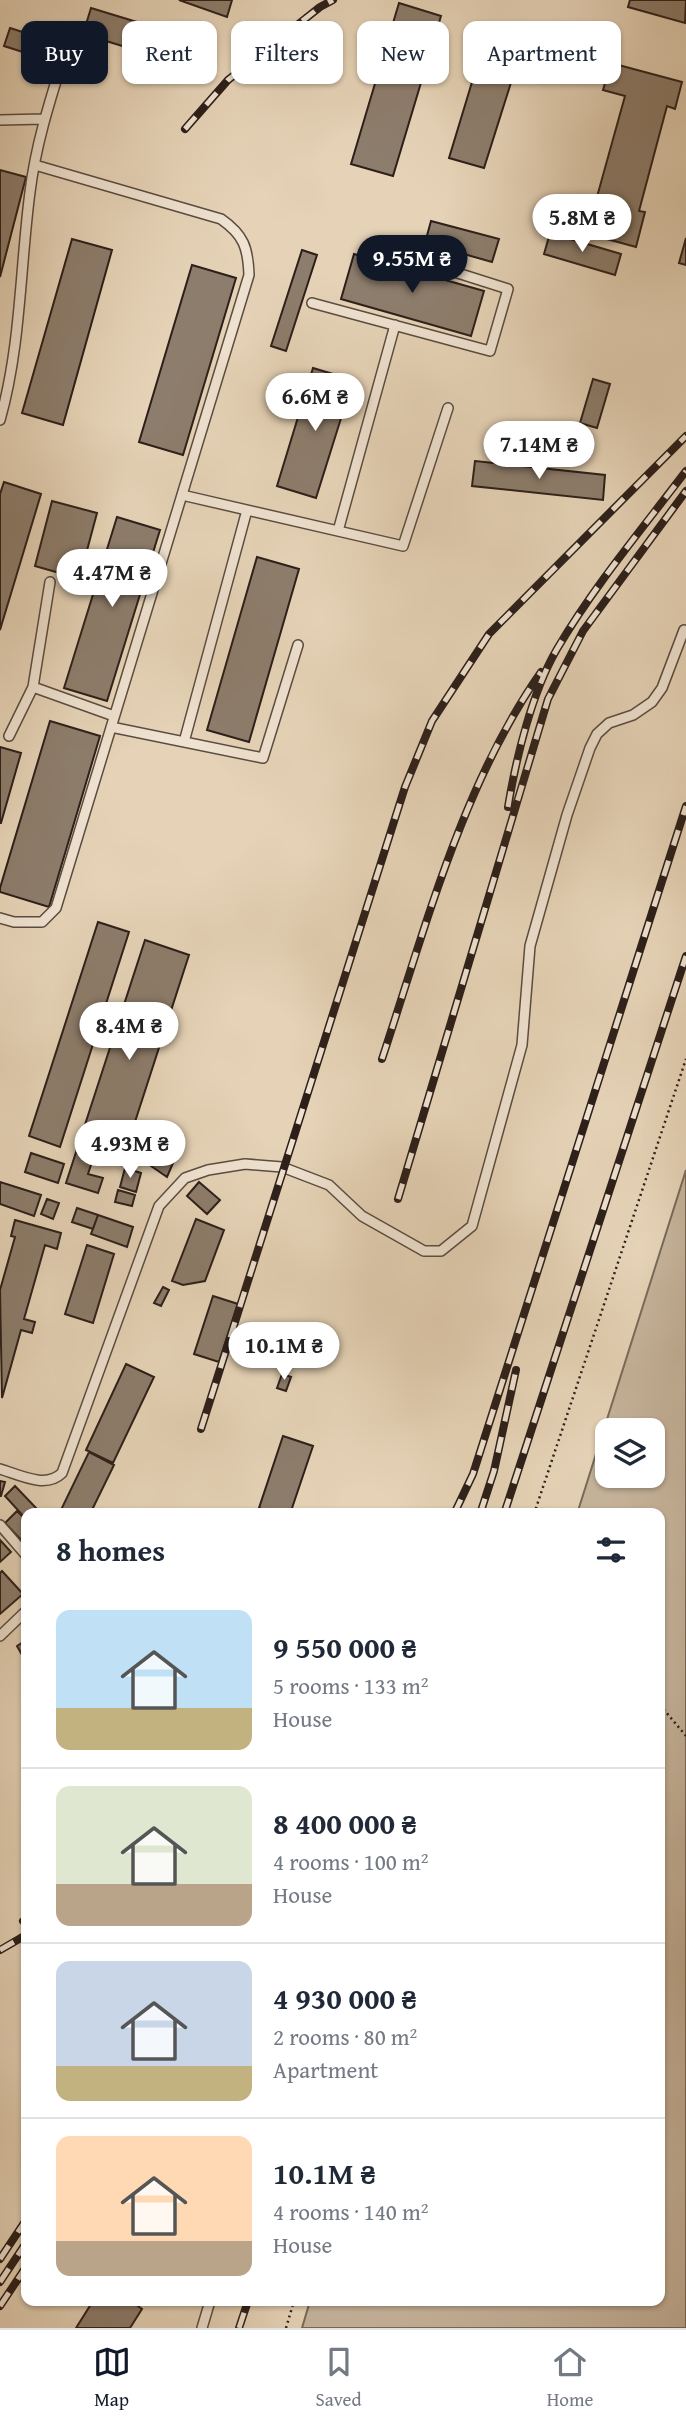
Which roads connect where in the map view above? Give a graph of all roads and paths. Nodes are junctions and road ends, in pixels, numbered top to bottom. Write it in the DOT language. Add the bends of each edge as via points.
graph roads {
  1 [pos="55,84"];
  2 [pos="44,119"];
  3 [pos="0,120"];
  4 [pos="35,165"];
  5 [pos="423,262"];
  6 [pos="312,303"];
  7 [pos="395,325"];
  8 [pos="448,408"];
  9 [pos="0,420"];
  10 [pos="182,495"];
  11 [pos="247,510"];
  12 [pos="338,531"];
  13 [pos="50,582"];
  14 [pos="684,630"];
  15 [pos="298,645"];
  16 [pos="33,687"];
  17 [pos="114,716"];
  18 [pos="111,727"];
  19 [pos="9,736"];
  20 [pos="184,742"];
  21 [pos="0,918"];
  22 [pos="686,1059"];
  23 [pos="0,1469"];
  24 [pos="536,1508"];
  25 [pos="0,1525"];
  26 [pos="21,1549"];
  27 [pos="21,1616"];
  28 [pos="0,1636"];
  29 [pos="665,1711"];
  30 [pos="686,1736"];
  31 [pos="209,2306"];
  32 [pos="293,2306"];
  33 [pos="202,2328"];
  34 [pos="286,2328"];
  1 -- 2 [label="lane"];
  2 -- 3 [label="lane"];
  2 -- 4 [label="lane"];
  4 -- 9 [label="lane" via="11,383"];
  4 -- 10 [label="lane" via="221,219 239,232 248,251 249,275"];
  5 -- 7 [label="lane" via="508,289 490,351"];
  6 -- 7 [label="lane"];
  7 -- 12 [label="lane"];
  8 -- 12 [label="lane" via="403,547"];
  10 -- 11 [label="lane"];
  10 -- 17 [label="lane"];
  11 -- 12 [label="lane"];
  11 -- 20 [label="lane"];
  13 -- 16 [label="lane"];
  14 -- 23 [label="lane" via="652,702 609,723 590,748 530,946 523,1037 472,1226 441,1251 424,1251 362,1216 329,1185 282,1167 245,1164 185,1178 159,1206 62,1473 45,1482"];
  15 -- 20 [label="lane" via="262,758"];
  16 -- 17 [label="lane"];
  16 -- 19 [label="lane"];
  17 -- 18 [label="lane"];
  18 -- 20 [label="lane"];
  18 -- 21 [label="lane" via="56,908 42,922"];
  22 -- 24 [label="path"];
  25 -- 26 [label="lane"];
  27 -- 28 [label="lane"];
  29 -- 30 [label="path"];
  31 -- 33 [label="lane"];
  32 -- 34 [label="path"];
}
